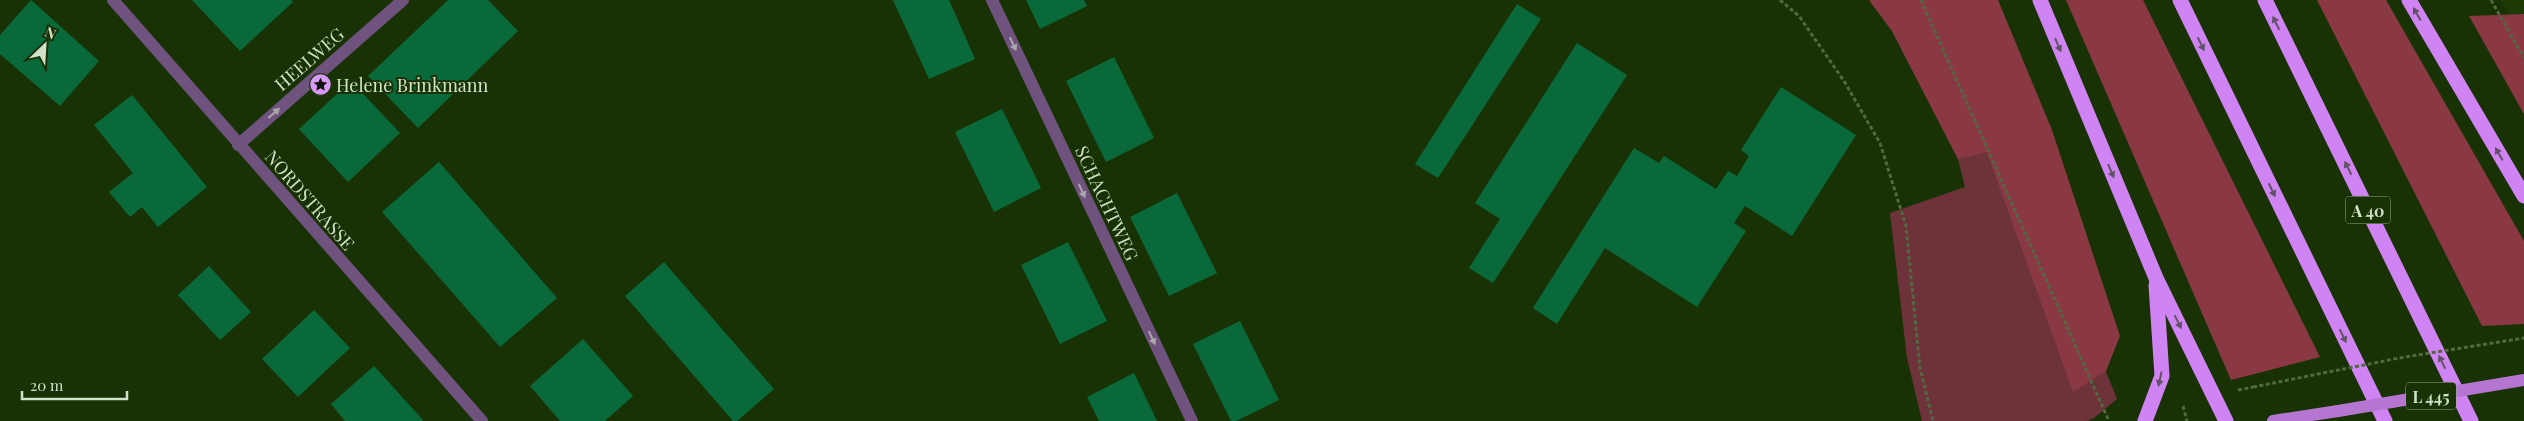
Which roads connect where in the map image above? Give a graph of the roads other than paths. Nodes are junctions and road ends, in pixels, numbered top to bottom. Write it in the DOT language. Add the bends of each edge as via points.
graph roads {
  1 [pos="113,0"];
  2 [pos="403,0"];
  3 [pos="992,0"];
  4 [pos="2040,0"];
  5 [pos="2180,0"];
  6 [pos="2265,0"];
  7 [pos="2409,0"];
  8 [pos="238,145"];
  9 [pos="2524,196"];
  10 [pos="2156,278"];
  11 [pos="2524,380"];
  12 [pos="2338,411"];
  13 [pos="482,421"];
  14 [pos="1192,421"];
  15 [pos="2145,421"];
  16 [pos="2226,421"];
  17 [pos="2274,421"];
  18 [pos="2327,421"];
  19 [pos="2385,421"];
  20 [pos="2471,421"];
  1 -- 8 [label="street, NORDSTRASSE"];
  8 -- 2 [label="street, HEELWEG, one-way"];
  3 -- 14 [label="street, SCHACHTWEG, one-way"];
  4 -- 10 [label="highway, one-way"];
  5 -- 19 [label="highway, one-way"];
  20 -- 6 [label="highway, A 40, one-way"];
  9 -- 7 [label="highway, one-way"];
  8 -- 13 [label="street, NORDSTRASSE"];
  10 -- 15 [label="highway, one-way" via="2162,376"];
  10 -- 16 [label="highway, one-way"];
  11 -- 12 [label="main road, L 445, bridge"];
  12 -- 17 [label="main road, L 445"];
  12 -- 18 [label="main road"];
}
